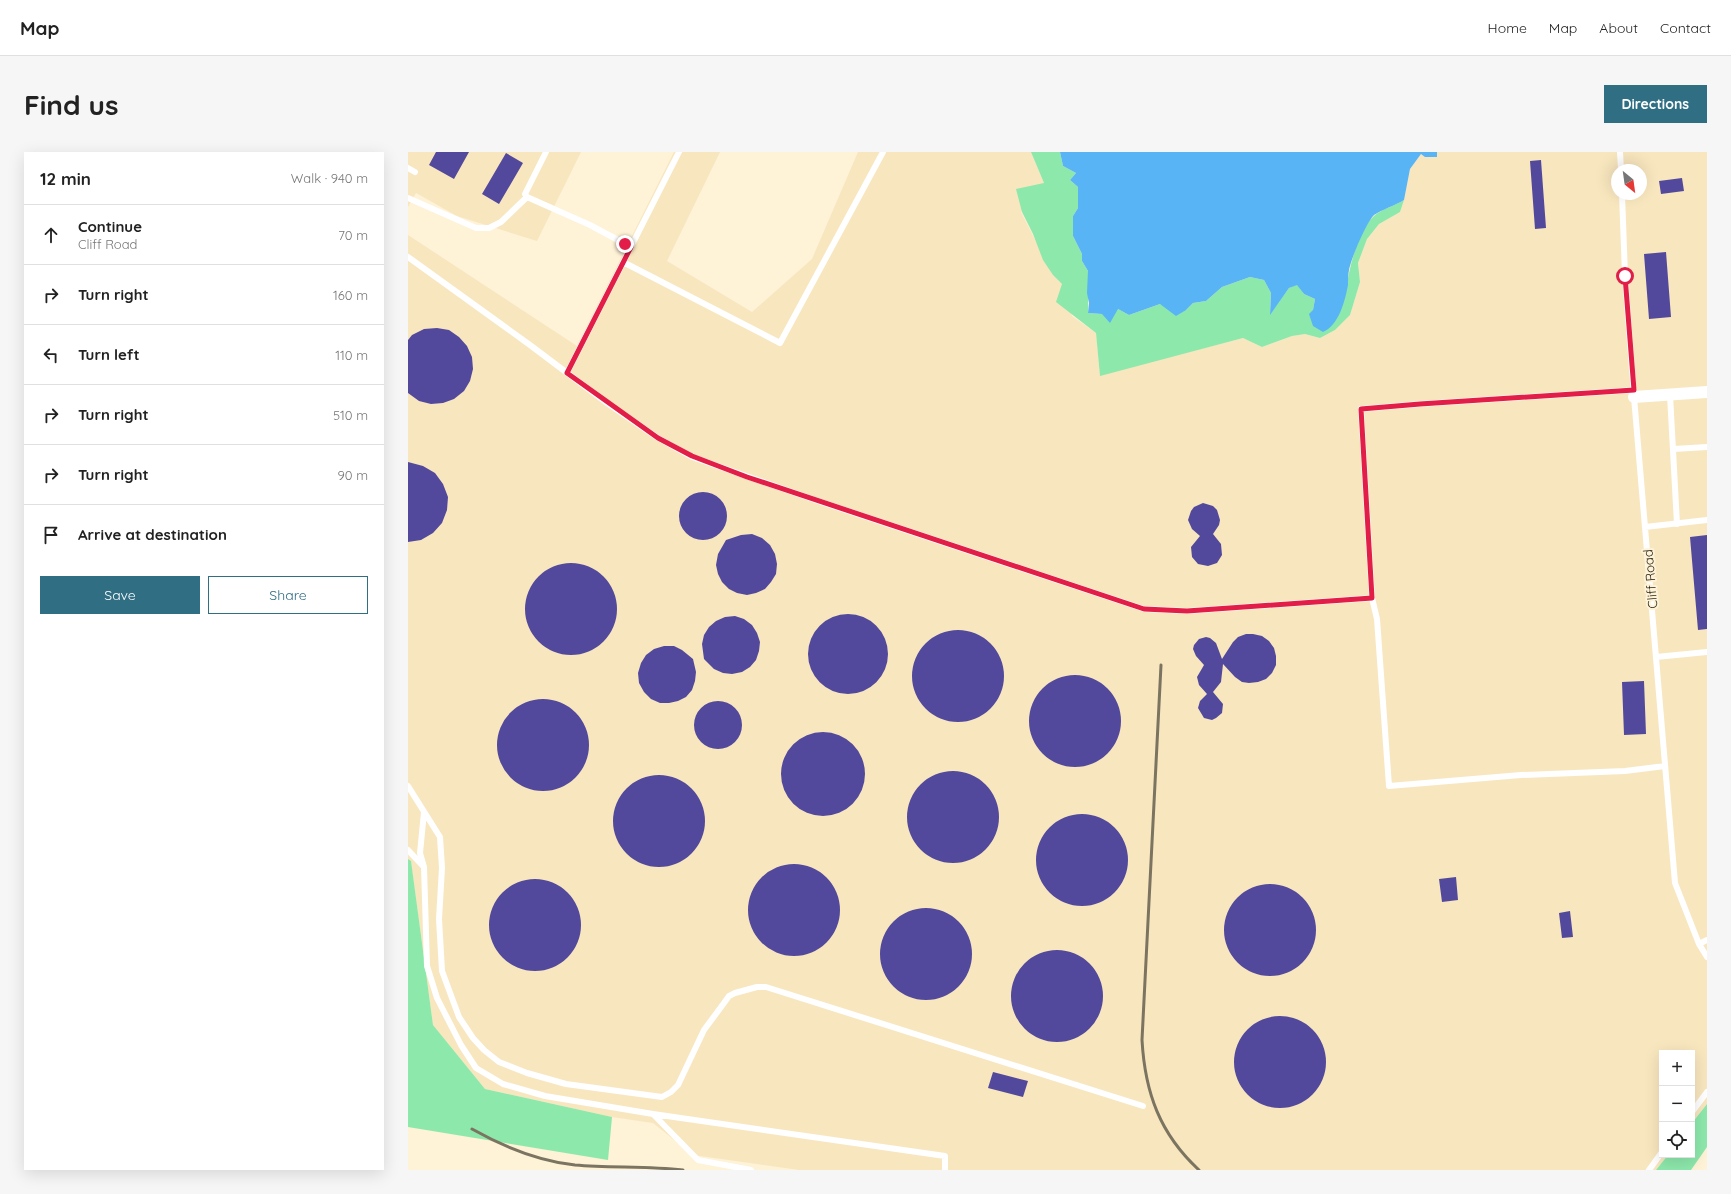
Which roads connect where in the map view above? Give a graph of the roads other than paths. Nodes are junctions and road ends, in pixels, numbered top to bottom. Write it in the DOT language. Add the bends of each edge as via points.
graph roads {
  1 [pos="546,152"];
  2 [pos="679,152"];
  3 [pos="883,152"];
  4 [pos="1620,152"];
  5 [pos="1621,164"];
  6 [pos="408,168"];
  7 [pos="415,172"];
  8 [pos="527,197"];
  9 [pos="408,198"];
  10 [pos="1622,200"];
  11 [pos="631,247"];
  12 [pos="408,257"];
  13 [pos="623,262"];
  14 [pos="567,373"];
  15 [pos="1707,392"];
  16 [pos="1634,394"];
  17 [pos="1670,395"];
  18 [pos="1707,447"];
  19 [pos="1674,449"];
  20 [pos="1707,520"];
  21 [pos="1677,524"];
  22 [pos="1645,527"];
  23 [pos="1372,598"];
  24 [pos="1707,652"];
  25 [pos="1656,656"];
  26 [pos="1665,766"];
  27 [pos="408,786"];
  28 [pos="424,812"];
  29 [pos="408,850"];
  30 [pos="424,867"];
  31 [pos="1707,940"];
  32 [pos="1699,944"];
  33 [pos="1707,957"];
  34 [pos="1707,1092"];
  35 [pos="1143,1106"];
  36 [pos="1695,1108"];
  37 [pos="653,1114"];
  38 [pos="1659,1156"];
  39 [pos="751,1170"];
  40 [pos="945,1170"];
  41 [pos="1649,1170"];
  1 -- 8 [label="lane" via="524,194"];
  2 -- 11 [label="lane"];
  3 -- 13 [label="lane" via="780,344"];
  4 -- 5 [label="lane"];
  6 -- 7 [label="lane"];
  8 -- 9 [label="lane" via="502,222 489,228 476,228"];
  8 -- 11 [label="lane" via="590,224"];
  10 -- 16 [label="lane, Cliff Road"];
  11 -- 13 [label="lane"];
  12 -- 14 [label="lane"];
  13 -- 14 [label="lane"];
  14 -- 23 [label="lane" via="658,438 704,461 846,511 1144,609 1187,611"];
  15 -- 17 [label="street"];
  16 -- 17 [label="street"];
  16 -- 22 [label="lane, Cliff Road"];
  16 -- 23 [label="lane" via="1361,409"];
  17 -- 19 [label="lane"];
  18 -- 19 [label="lane"];
  19 -- 21 [label="lane"];
  20 -- 21 [label="lane"];
  21 -- 22 [label="lane"];
  22 -- 25 [label="lane, Cliff Road"];
  23 -- 26 [label="lane" via="1377,619 1389,786 1521,775 1625,771"];
  24 -- 25 [label="lane"];
  25 -- 26 [label="lane, Cliff Road"];
  26 -- 32 [label="lane, Cliff Road" via="1675,883"];
  27 -- 28 [label="lane"];
  28 -- 30 [label="lane" via="420,853"];
  28 -- 35 [label="lane" via="440,836 441,843 439,919 442,971 459,1017 473,1038 499,1062 566,1084 662,1097 678,1085 704,1030 730,996 766,987"];
  29 -- 30 [label="lane"];
  30 -- 37 [label="lane" via="426,966 437,998 476,1068 503,1084 545,1096"];
  31 -- 32 [label="lane"];
  32 -- 33 [label="lane, Cliff Road"];
  34 -- 36 [label="lane"];
  37 -- 39 [label="lane" via="698,1160"];
  37 -- 40 [label="lane" via="945,1156"];
  38 -- 41 [label="lane"];
}
